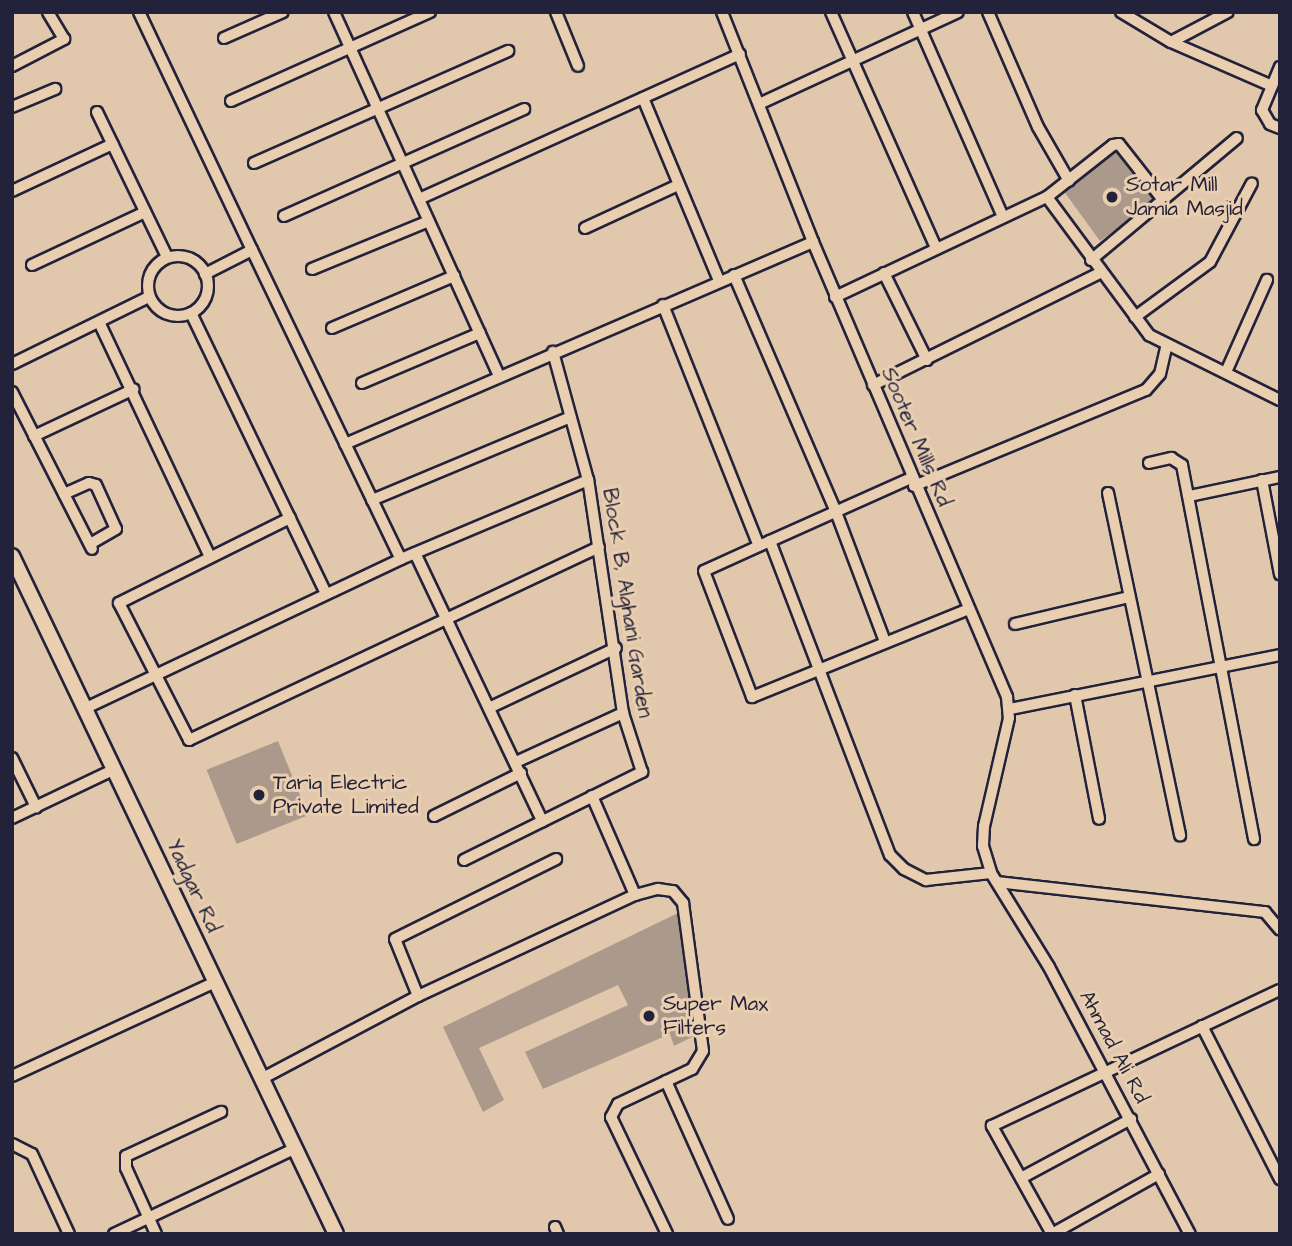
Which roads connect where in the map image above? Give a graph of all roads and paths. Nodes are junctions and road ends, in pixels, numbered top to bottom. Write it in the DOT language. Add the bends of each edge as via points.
graph roads {
  1 [pos="48,12"];
  2 [pos="139,12"];
  3 [pos="284,12"];
  4 [pos="334,12"];
  5 [pos="430,12"];
  6 [pos="556,12"];
  7 [pos="722,12"];
  8 [pos="831,12"];
  9 [pos="913,12"];
  10 [pos="958,12"];
  11 [pos="988,12"];
  12 [pos="1121,12"];
  13 [pos="1228,12"];
  14 [pos="922,29"];
  15 [pos="224,38"];
  16 [pos="1171,42"];
  17 [pos="351,48"];
  18 [pos="508,51"];
  19 [pos="740,54"];
  20 [pos="853,61"];
  21 [pos="12,66"];
  22 [pos="578,66"];
  23 [pos="1280,66"];
  24 [pos="1272,86"];
  25 [pos="55,89"];
  26 [pos="643,98"];
  27 [pos="231,101"];
  28 [pos="759,104"];
  29 [pos="377,106"];
  30 [pos="12,107"];
  31 [pos="524,109"];
  32 [pos="97,112"];
  33 [pos="1280,128"];
  34 [pos="1237,138"];
  35 [pos="113,144"];
  36 [pos="402,160"];
  37 [pos="254,163"];
  38 [pos="1069,181"];
  39 [pos="1252,183"];
  40 [pos="678,185"];
  41 [pos="12,191"];
  42 [pos="1047,197"];
  43 [pos="419,199"];
  44 [pos="1163,200"];
  45 [pos="145,212"];
  46 [pos="284,216"];
  47 [pos="1003,217"];
  48 [pos="429,221"];
  49 [pos="585,228"];
  50 [pos="813,242"];
  51 [pos="936,248"];
  52 [pos="252,250"];
  53 [pos="167,257"];
  54 [pos="1091,260"];
  55 [pos="32,265"];
  56 [pos="312,269"];
  57 [pos="884,273"];
  58 [pos="205,274"];
  59 [pos="1100,274"];
  60 [pos="734,275"];
  61 [pos="454,276"];
  62 [pos="1267,280"];
  63 [pos="719,281"];
  64 [pos="149,297"];
  65 [pos="835,297"];
  66 [pos="663,305"];
  67 [pos="191,313"];
  68 [pos="1135,317"];
  69 [pos="99,321"];
  70 [pos="332,328"];
  71 [pos="480,333"];
  72 [pos="1167,347"];
  73 [pos="553,352"];
  74 [pos="926,360"];
  75 [pos="12,364"];
  76 [pos="1226,372"];
  77 [pos="498,374"];
  78 [pos="362,383"];
  79 [pos="873,385"];
  80 [pos="1280,385"];
  81 [pos="134,389"];
  82 [pos="12,392"];
  83 [pos="1277,398"];
  84 [pos="570,417"];
  85 [pos="34,436"];
  86 [pos="345,444"];
  87 [pos="1149,463"];
  88 [pos="1280,477"];
  89 [pos="588,480"];
  90 [pos="1262,480"];
  91 [pos="912,482"];
  92 [pos="1108,493"];
  93 [pos="64,494"];
  94 [pos="1189,496"];
  95 [pos="372,500"];
  96 [pos="836,512"];
  97 [pos="290,518"];
  98 [pos="764,544"];
  99 [pos="599,548"];
  100 [pos="415,553"];
  101 [pos="210,557"];
  102 [pos="401,559"];
  103 [pos="13,561"];
  104 [pos="1280,574"];
  105 [pos="326,593"];
  106 [pos="1129,597"];
  107 [pos="969,609"];
  108 [pos="447,616"];
  109 [pos="1015,624"];
  110 [pos="885,642"];
  111 [pos="616,648"];
  112 [pos="1280,655"];
  113 [pos="1223,666"];
  114 [pos="819,670"];
  115 [pos="155,675"];
  116 [pos="1146,681"];
  117 [pos="1075,695"];
  118 [pos="491,707"];
  119 [pos="86,708"];
  120 [pos="1010,709"];
  121 [pos="623,713"];
  122 [pos="12,758"];
  123 [pos="519,767"];
  124 [pos="115,769"];
  125 [pos="592,796"];
  126 [pos="36,807"];
  127 [pos="434,816"];
  128 [pos="12,818"];
  129 [pos="1099,819"];
  130 [pos="542,821"];
  131 [pos="1180,836"];
  132 [pos="1254,839"];
  133 [pos="556,859"];
  134 [pos="464,860"];
  135 [pos="994,877"];
  136 [pos="635,895"];
  137 [pos="1280,930"];
  138 [pos="215,982"];
  139 [pos="1280,990"];
  140 [pos="418,996"];
  141 [pos="1202,1026"];
  142 [pos="1105,1071"];
  143 [pos="12,1076"];
  144 [pos="263,1078"];
  145 [pos="666,1082"];
  146 [pos="221,1112"];
  147 [pos="1131,1119"];
  148 [pos="12,1144"];
  149 [pos="294,1149"];
  150 [pos="1159,1174"];
  151 [pos="1021,1178"];
  152 [pos="1280,1179"];
  153 [pos="148,1218"];
  154 [pos="728,1219"];
  155 [pos="69,1234"];
  156 [pos="114,1234"];
  157 [pos="156,1234"];
  158 [pos="336,1234"];
  159 [pos="667,1234"];
  160 [pos="1190,1234"];
  1 -- 21 [label="street" via="64,39"];
  2 -- 52 [label="street"];
  3 -- 15 [label="street"];
  4 -- 17 [label="street"];
  5 -- 17 [label="street"];
  6 -- 22 [label="street"];
  7 -- 19 [label="street, Sooter Mills Rd"];
  8 -- 20 [label="street"];
  9 -- 14 [label="street"];
  10 -- 14 [label="street"];
  11 -- 38 [label="street" via="1038,127"];
  12 -- 16 [label="street"];
  13 -- 16 [label="street"];
  14 -- 20 [label="street"];
  14 -- 47 [label="street"];
  16 -- 24 [label="street"];
  17 -- 27 [label="street"];
  17 -- 29 [label="street"];
  18 -- 29 [label="street"];
  19 -- 26 [label="street"];
  19 -- 28 [label="street, Sooter Mills Rd"];
  20 -- 28 [label="street"];
  20 -- 51 [label="street"];
  23 -- 24 [label="street"];
  24 -- 33 [label="street" via="1262,110 1270,124"];
  25 -- 30 [label="street"];
  26 -- 40 [label="street"];
  26 -- 43 [label="street"];
  28 -- 50 [label="street, Sooter Mills Rd"];
  29 -- 36 [label="street"];
  29 -- 37 [label="street"];
  31 -- 36 [label="street"];
  32 -- 35 [label="street"];
  34 -- 44 [label="street"];
  35 -- 41 [label="street"];
  35 -- 45 [label="street"];
  36 -- 43 [label="street"];
  36 -- 46 [label="street"];
  38 -- 42 [label="street"];
  38 -- 44 [label="street" via="1119,144"];
  39 -- 68 [label="street" via="1210,262"];
  40 -- 49 [label="street"];
  40 -- 63 [label="street"];
  42 -- 47 [label="street"];
  42 -- 54 [label="street"];
  43 -- 48 [label="street"];
  44 -- 54 [label="street"];
  45 -- 53 [label="street"];
  45 -- 55 [label="street"];
  47 -- 51 [label="street"];
  48 -- 56 [label="street"];
  48 -- 61 [label="street"];
  50 -- 60 [label="street"];
  50 -- 65 [label="street, Sooter Mills Rd"];
  51 -- 57 [label="street"];
  52 -- 58 [label="street"];
  52 -- 86 [label="street"];
  53 -- 58 [label="street" via="185,257"];
  53 -- 64 [label="street" via="152,269"];
  54 -- 59 [label="street"];
  57 -- 65 [label="street"];
  57 -- 74 [label="street"];
  58 -- 67 [label="street" via="204,300"];
  59 -- 68 [label="street"];
  59 -- 74 [label="street"];
  60 -- 63 [label="street"];
  60 -- 96 [label="street"];
  61 -- 70 [label="street"];
  61 -- 71 [label="street"];
  62 -- 76 [label="street"];
  63 -- 66 [label="street"];
  64 -- 67 [label="street" via="162,312"];
  64 -- 69 [label="street"];
  65 -- 79 [label="street, Sooter Mills Rd"];
  66 -- 73 [label="street"];
  66 -- 98 [label="street"];
  67 -- 97 [label="street"];
  68 -- 72 [label="street"];
  69 -- 75 [label="street"];
  69 -- 81 [label="street"];
  71 -- 77 [label="street"];
  71 -- 78 [label="street"];
  72 -- 76 [label="street"];
  72 -- 91 [label="street" via="1160,374 1146,390"];
  73 -- 77 [label="street"];
  73 -- 84 [label="street, Block B, Alghani Garden"];
  74 -- 79 [label="street"];
  76 -- 83 [label="street"];
  77 -- 86 [label="street"];
  79 -- 91 [label="street, Sooter Mills Rd"];
  80 -- 83 [label="street"];
  81 -- 85 [label="street"];
  81 -- 101 [label="street"];
  82 -- 85 [label="street"];
  84 -- 89 [label="street, Block B, Alghani Garden"];
  84 -- 95 [label="street"];
  85 -- 93 [label="street"];
  86 -- 95 [label="street"];
  87 -- 94 [label="street" via="1178,460"];
  88 -- 90 [label="street"];
  89 -- 99 [label="street, Block B, Alghani Garden"];
  89 -- 100 [label="street"];
  90 -- 94 [label="street"];
  90 -- 104 [label="street"];
  91 -- 96 [label="street"];
  91 -- 107 [label="street, Sooter Mills Rd"];
  92 -- 106 [label="street"];
  93 -- 93 [label="street" via="89,483 96,485 116,528 91,546"];
  94 -- 113 [label="street"];
  95 -- 102 [label="street"];
  96 -- 98 [label="street"];
  96 -- 110 [label="street"];
  97 -- 101 [label="street"];
  97 -- 105 [label="street"];
  98 -- 114 [label="street"];
  98 -- 114 [label="street" via="704,571 752,697"];
  99 -- 108 [label="street"];
  99 -- 111 [label="street, Block B, Alghani Garden"];
  100 -- 102 [label="street"];
  100 -- 108 [label="street"];
  101 -- 115 [label="street" via="119,603"];
  102 -- 105 [label="street"];
  103 -- 119 [label="street, Yadgar Rd"];
  105 -- 115 [label="street"];
  106 -- 109 [label="street"];
  106 -- 116 [label="street"];
  107 -- 110 [label="street"];
  107 -- 120 [label="street, Sooter Mills Rd"];
  108 -- 115 [label="street" via="189,740"];
  108 -- 118 [label="street"];
  110 -- 114 [label="street"];
  111 -- 118 [label="street"];
  111 -- 121 [label="street, Block B, Alghani Garden"];
  112 -- 113 [label="street"];
  113 -- 116 [label="street"];
  113 -- 132 [label="street"];
  114 -- 135 [label="street" via="890,855 904,869 926,880"];
  115 -- 119 [label="street"];
  116 -- 117 [label="street"];
  116 -- 131 [label="street"];
  117 -- 120 [label="street"];
  117 -- 129 [label="street"];
  118 -- 123 [label="street"];
  119 -- 124 [label="street, Yadgar Rd"];
  120 -- 135 [label="street" via="984,826 983,846"];
  121 -- 123 [label="street"];
  121 -- 125 [label="street, Block B, Alghani Garden" via="642,772"];
  122 -- 126 [label="street"];
  123 -- 127 [label="street"];
  123 -- 130 [label="street"];
  124 -- 126 [label="street"];
  124 -- 138 [label="street, Yadgar Rd"];
  125 -- 130 [label="street"];
  125 -- 136 [label="street"];
  126 -- 128 [label="street"];
  130 -- 134 [label="street"];
  133 -- 140 [label="street" via="395,939"];
  135 -- 137 [label="street" via="1265,912"];
  135 -- 142 [label="street, Ahmad Ali Rd"];
  136 -- 140 [label="street"];
  136 -- 145 [label="street" via="666,890 683,903 703,1051 692,1069"];
  138 -- 143 [label="street"];
  138 -- 144 [label="street, Yadgar Rd"];
  139 -- 141 [label="street"];
  140 -- 144 [label="street"];
  141 -- 142 [label="street"];
  141 -- 152 [label="street"];
  142 -- 147 [label="street, Ahmad Ali Rd"];
  142 -- 151 [label="street" via="992,1126"];
  144 -- 149 [label="street, Yadgar Rd"];
  145 -- 154 [label="street"];
  145 -- 159 [label="street" via="618,1104 611,1117"];
  146 -- 153 [label="street" via="126,1156 126,1168"];
  147 -- 150 [label="street, Ahmad Ali Rd"];
  147 -- 151 [label="street"];
  148 -- 155 [label="street" via="32,1154"];
  149 -- 153 [label="street"];
  149 -- 158 [label="street, Yadgar Rd"];
  150 -- 151 [label="street" via="1052,1234"];
  150 -- 160 [label="street, Ahmad Ali Rd"];
  153 -- 156 [label="street"];
  153 -- 157 [label="street"];
}
